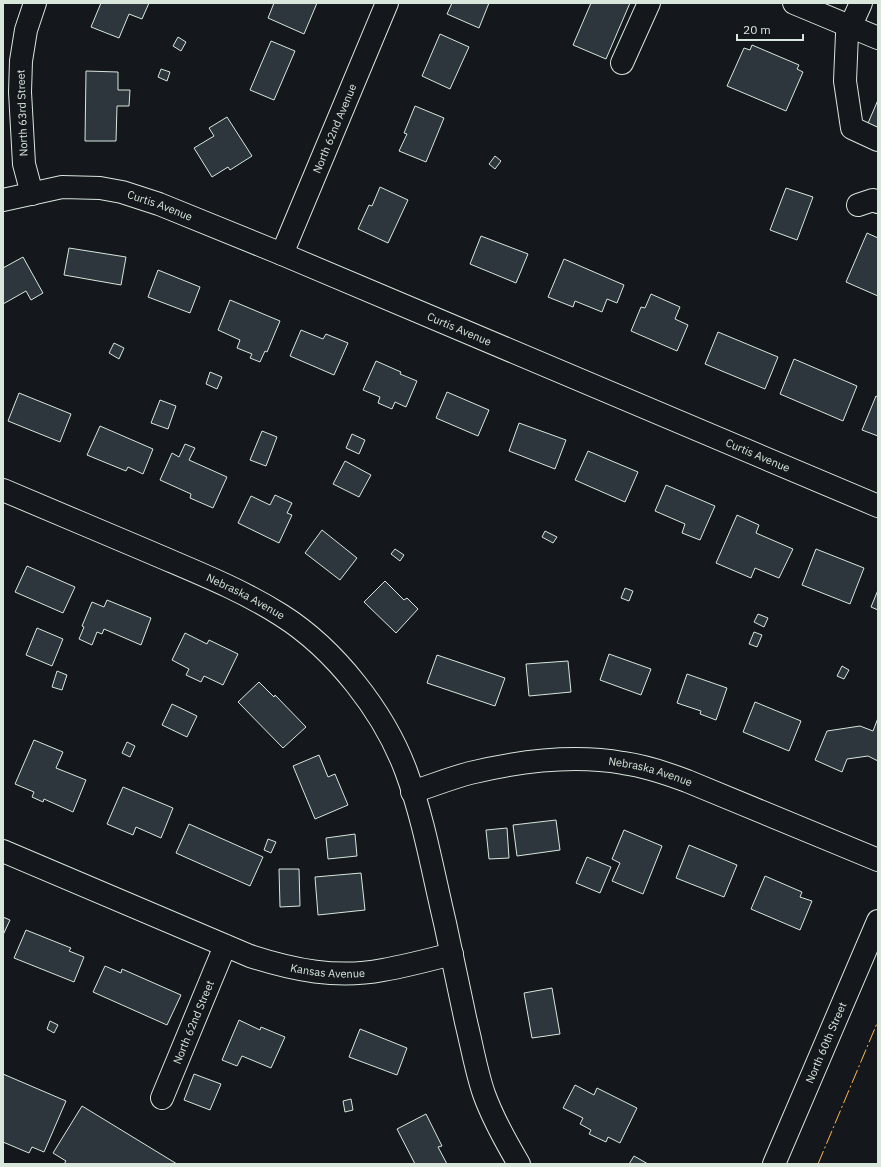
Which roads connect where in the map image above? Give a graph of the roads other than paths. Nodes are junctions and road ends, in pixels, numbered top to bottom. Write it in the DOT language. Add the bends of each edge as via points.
graph roads {
  1 [pos="35,3"];
  2 [pos="387,3"];
  3 [pos="649,3"];
  4 [pos="794,3"];
  5 [pos="861,3"];
  6 [pos="850,27"];
  7 [pos="878,38"];
  8 [pos="622,63"];
  9 [pos="878,140"];
  10 [pos="32,194"];
  11 [pos="3,200"];
  12 [pos="282,254"];
  13 [pos="3,490"];
  14 [pos="878,506"];
  15 [pos="412,792"];
  16 [pos="3,851"];
  17 [pos="878,860"];
  18 [pos="878,920"];
  19 [pos="225,946"];
  20 [pos="452,954"];
  21 [pos="162,1098"];
  22 [pos="520,1164"];
  23 [pos="774,1164"];
  1 -- 10 [label="street, North 63rd Street" via="26,30 20,92 24,164"];
  2 -- 12 [label="street, North 62nd Avenue"];
  3 -- 8 [label="street"];
  4 -- 6 [label="street"];
  5 -- 6 [label="street"];
  6 -- 7 [label="street"];
  6 -- 9 [label="street" via="847,34 845,81 852,128"];
  10 -- 11 [label="street"];
  10 -- 12 [label="street, Curtis Avenue" via="62,187 100,188 122,192 159,204"];
  12 -- 14 [label="street, Curtis Avenue"];
  13 -- 15 [label="street, Nebraska Avenue" via="249,596 299,628 325,650 361,690 391,739 406,771"];
  15 -- 17 [label="street, Nebraska Avenue" via="468,774 518,763 572,759 623,763 656,770 687,781"];
  15 -- 20 [label="street, Nebraska Avenue"];
  16 -- 19 [label="street, Kansas Avenue"];
  18 -- 23 [label="street, North 60th Street"];
  19 -- 20 [label="street, Kansas Avenue" via="277,965 329,973 382,970"];
  19 -- 21 [label="street, North 62nd Street"];
  20 -- 22 [label="street" via="484,1094 503,1137"];
}
